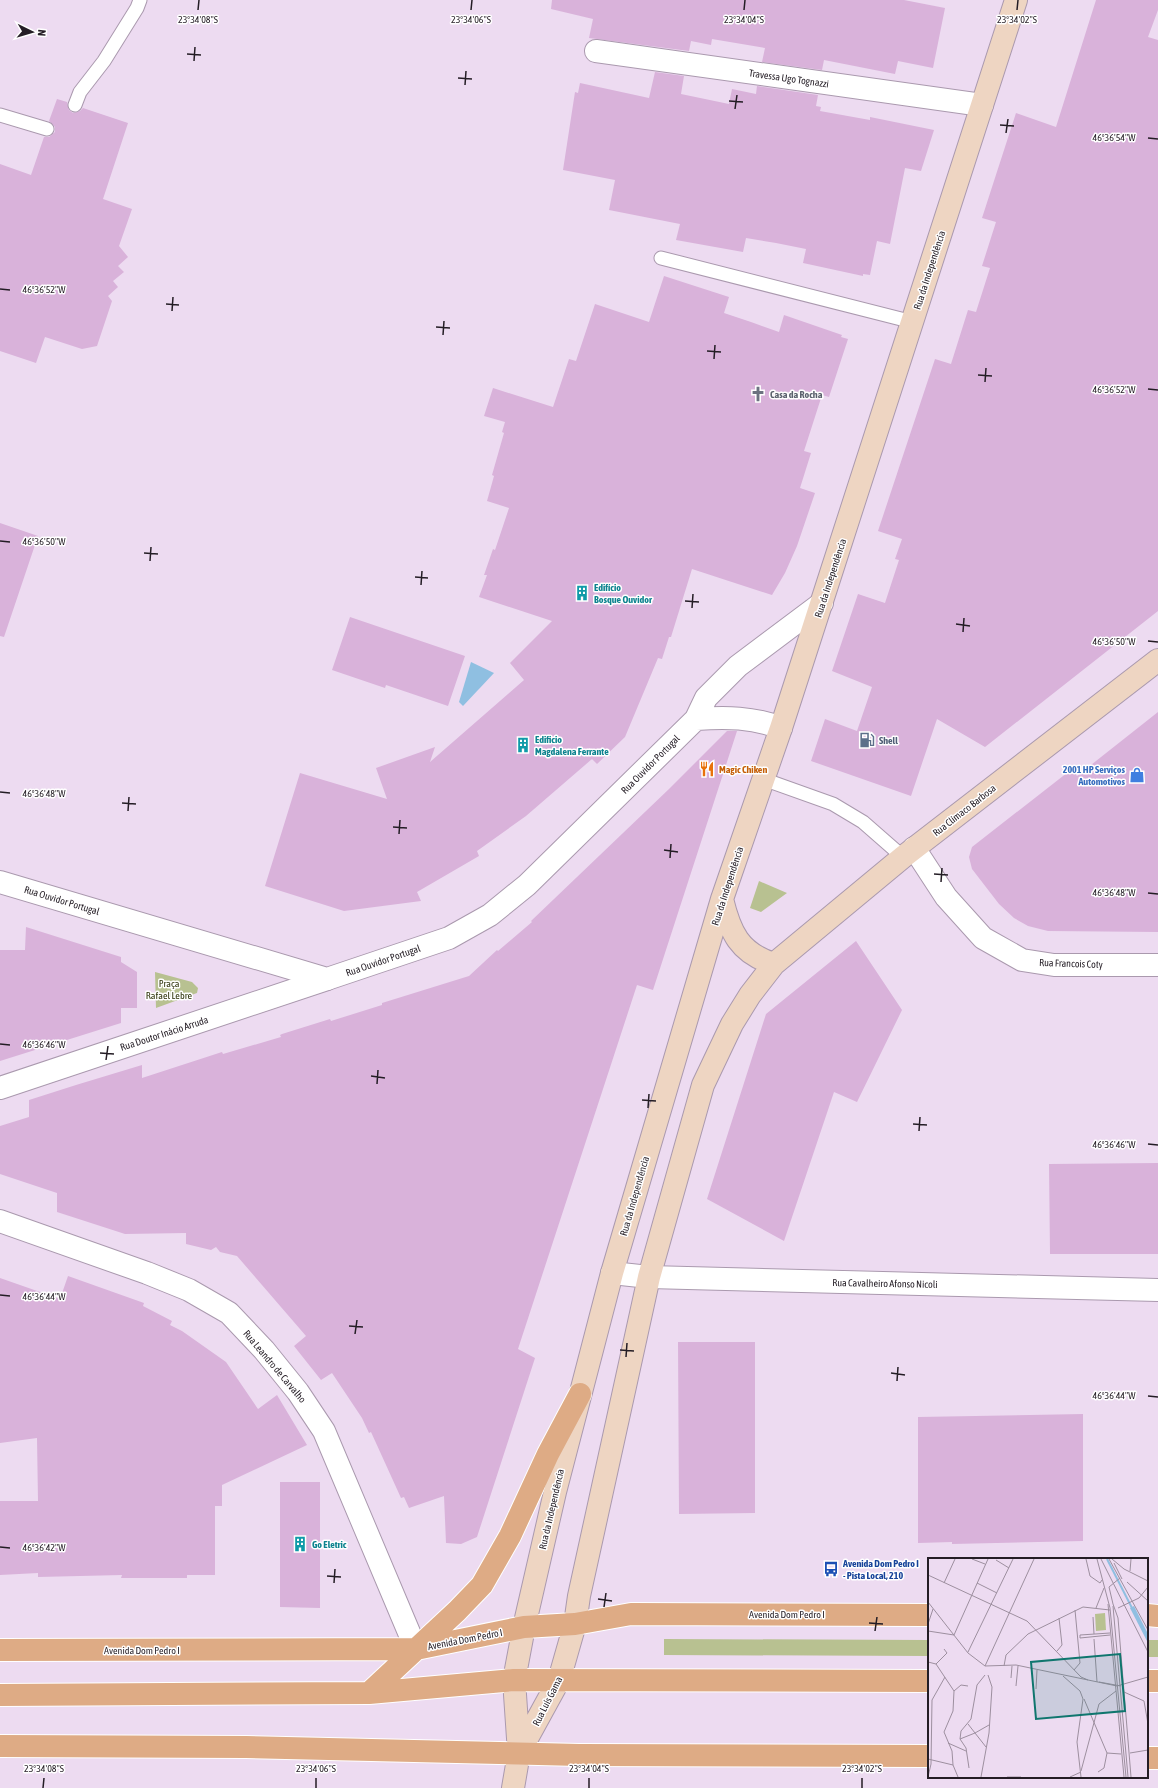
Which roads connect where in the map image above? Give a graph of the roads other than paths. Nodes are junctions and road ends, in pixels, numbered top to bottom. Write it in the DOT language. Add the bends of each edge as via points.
graph roads {
  1 [pos="140,0"];
  2 [pos="1016,0"];
  3 [pos="596,51"];
  4 [pos="75,105"];
  5 [pos="982,105"];
  6 [pos="0,114"];
  7 [pos="47,129"];
  8 [pos="661,258"];
  9 [pos="913,322"];
  10 [pos="822,603"];
  11 [pos="1158,660"];
  12 [pos="696,719"];
  13 [pos="781,728"];
  14 [pos="763,780"];
  15 [pos="909,853"];
  16 [pos="2,880"];
  17 [pos="722,899"];
  18 [pos="774,964"];
  19 [pos="1158,965"];
  20 [pos="327,979"];
  21 [pos="0,1088"];
  22 [pos="0,1221"];
  23 [pos="612,1273"];
  24 [pos="649,1277"];
  25 [pos="1158,1290"];
  26 [pos="580,1394"];
  27 [pos="928,1615"];
  28 [pos="575,1624"];
  29 [pos="524,1627"];
  30 [pos="416,1649"];
  31 [pos="0,1650"];
  32 [pos="514,1680"];
  33 [pos="559,1680"];
  34 [pos="928,1681"];
  35 [pos="369,1693"];
  36 [pos="0,1695"];
  37 [pos="0,1746"];
  38 [pos="519,1753"];
  39 [pos="928,1756"];
  40 [pos="513,1788"];
  1 -- 4 [label="lane" via="104,61 80,92"];
  2 -- 5 [label="main road, Rua da Independência"];
  3 -- 5 [label="street, Travessa Ugo Tognazzi"];
  5 -- 9 [label="main road, Rua da Independência"];
  6 -- 7 [label="lane"];
  8 -- 9 [label="lane"];
  9 -- 10 [label="main road, Rua da Independência"];
  10 -- 12 [label="street, Rua Ouvidor Portugal" via="738,666 706,698"];
  10 -- 13 [label="main road, Rua da Independência"];
  11 -- 15 [label="main road, Rua Clímaco Barbosa"];
  12 -- 13 [label="street" via="742,718"];
  12 -- 20 [label="street, Rua Ouvidor Portugal" via="527,885 490,916 449,938"];
  13 -- 14 [label="main road, Rua da Independência"];
  14 -- 15 [label="lane" via="833,804"];
  14 -- 17 [label="main road, Rua da Independência"];
  15 -- 18 [label="main road, Rua Clímaco Barbosa"];
  15 -- 19 [label="street, Rua Francois Coty" via="983,938 1022,960 1054,965"];
  16 -- 20 [label="street, Rua Ouvidor Portugal"];
  17 -- 18 [label="main road" via="728,923 737,939 746,950 759,959"];
  17 -- 23 [label="main road, Rua da Independência"];
  18 -- 24 [label="main road" via="732,1024 704,1085"];
  20 -- 21 [label="street, Rua Doutor Inácio Arruda"];
  22 -- 30 [label="street, Rua Leandro de Carvalho" via="147,1273 189,1290 229,1313 264,1350 298,1392 324,1431"];
  23 -- 24 [label="street, Rua Cavalheiro Afonso Nicoli"];
  23 -- 26 [label="main road, Rua da Independência"];
  24 -- 25 [label="street, Rua Cavalheiro Afonso Nicoli"];
  24 -- 28 [label="main road"];
  26 -- 29 [label="main road, Rua da Independência"];
  26 -- 30 [label="main road" via="548,1454 510,1536 482,1585"];
  27 -- 28 [label="main road, Avenida Dom Pedro I" via="631,1614"];
  28 -- 29 [label="main road, Avenida Dom Pedro I"];
  28 -- 33 [label="main road, Rua Luís Gama"];
  29 -- 30 [label="main road, Avenida Dom Pedro I"];
  29 -- 32 [label="main road, Rua da Independência"];
  30 -- 31 [label="main road, Avenida Dom Pedro I"];
  30 -- 35 [label="main road"];
  32 -- 33 [label="main road"];
  32 -- 35 [label="main road"];
  32 -- 38 [label="main road, Rua da Independência"];
  33 -- 34 [label="main road"];
  33 -- 38 [label="main road, Rua Luís Gama"];
  35 -- 36 [label="main road"];
  37 -- 38 [label="main road" via="246,1747"];
  38 -- 39 [label="main road"];
  38 -- 40 [label="main road, Rua da Independência"];
}
